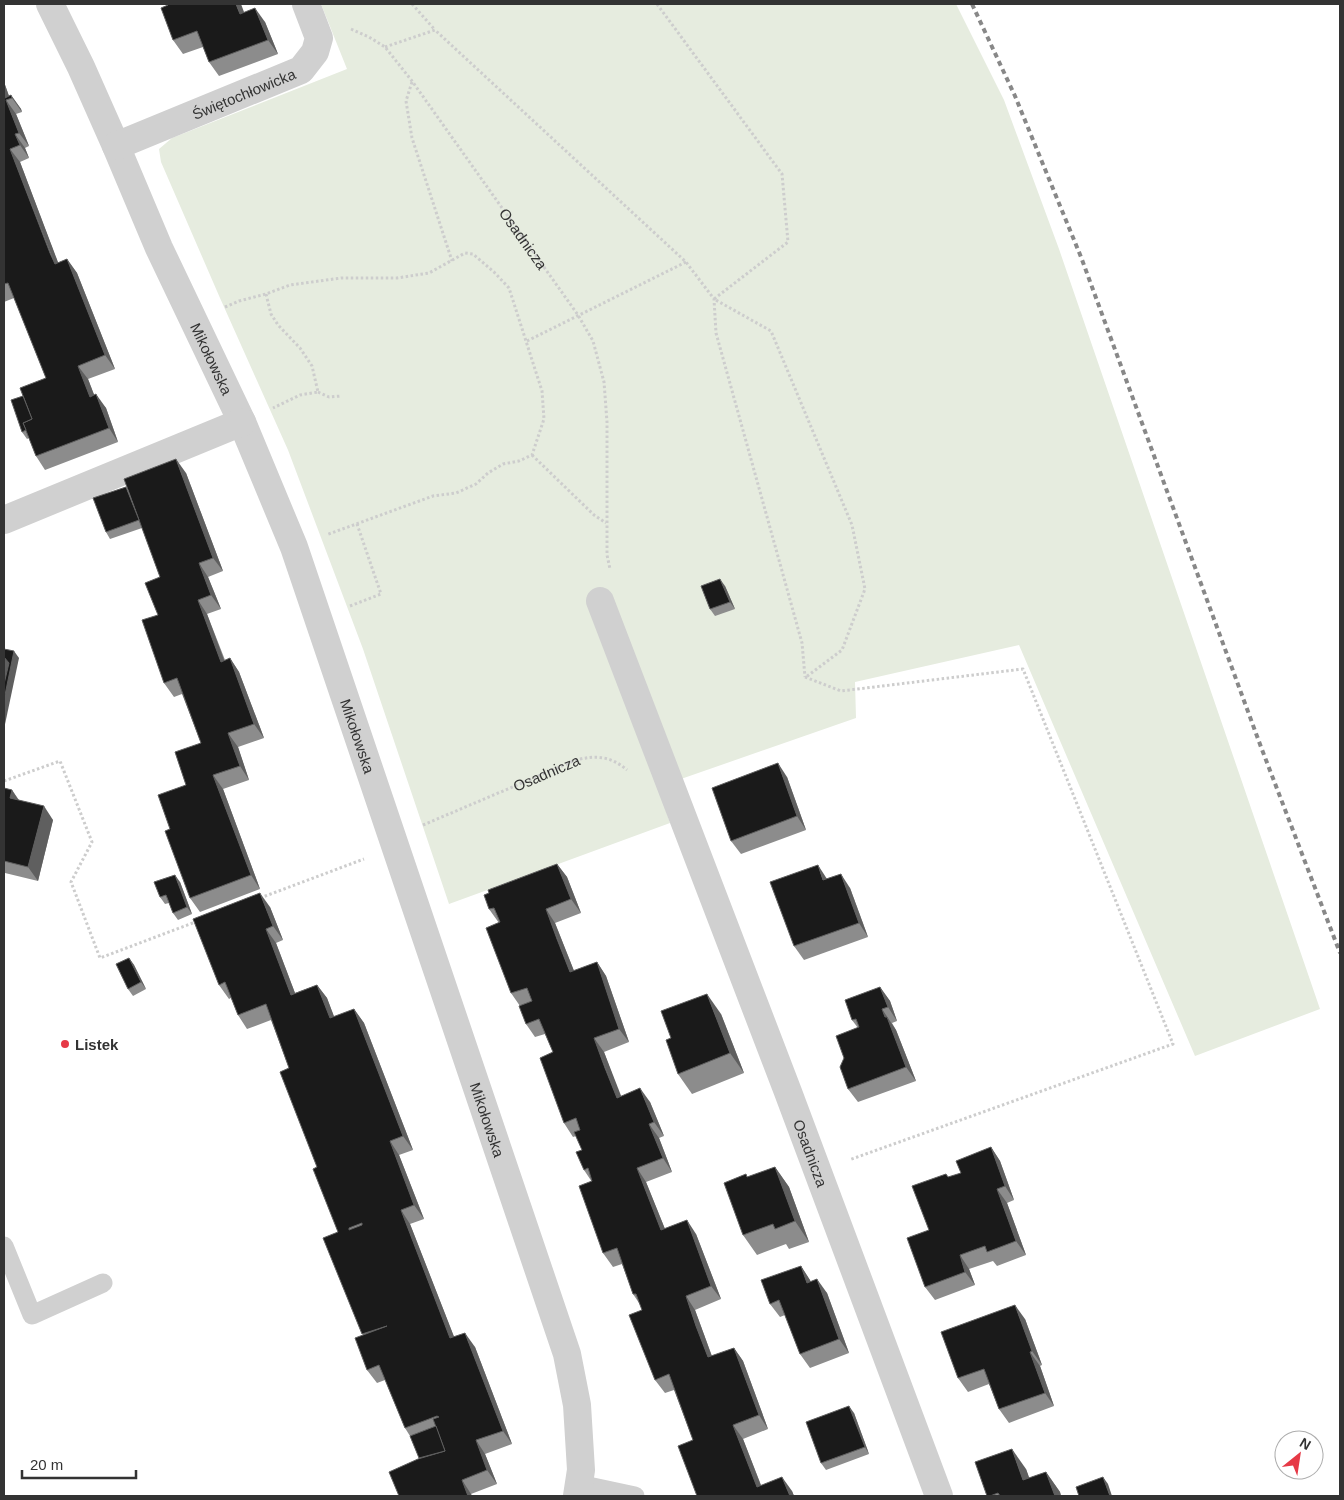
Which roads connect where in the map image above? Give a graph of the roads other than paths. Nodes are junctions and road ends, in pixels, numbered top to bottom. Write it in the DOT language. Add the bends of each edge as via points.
graph roads {
  1 [pos="50,4"];
  2 [pos="306,4"];
  3 [pos="116,146"];
  4 [pos="242,422"];
  5 [pos="4,520"];
  6 [pos="600,601"];
  7 [pos="4,1246"];
  8 [pos="103,1283"];
  9 [pos="578,1490"];
  10 [pos="635,1496"];
  11 [pos="939,1496"];
  1 -- 3 [label="street, Mikołowska"];
  2 -- 3 [label="street, Świętochłowicka" via="319,38 315,52 301,70"];
  3 -- 4 [label="street, Mikołowska" via="159,248"];
  4 -- 5 [label="street"];
  4 -- 9 [label="street, Mikołowska" via="294,547 567,1354 577,1405 581,1470"];
  6 -- 11 [label="street, Osadnicza"];
  7 -- 8 [label="lane" via="32,1315"];
  9 -- 10 [label="lane"];
}
